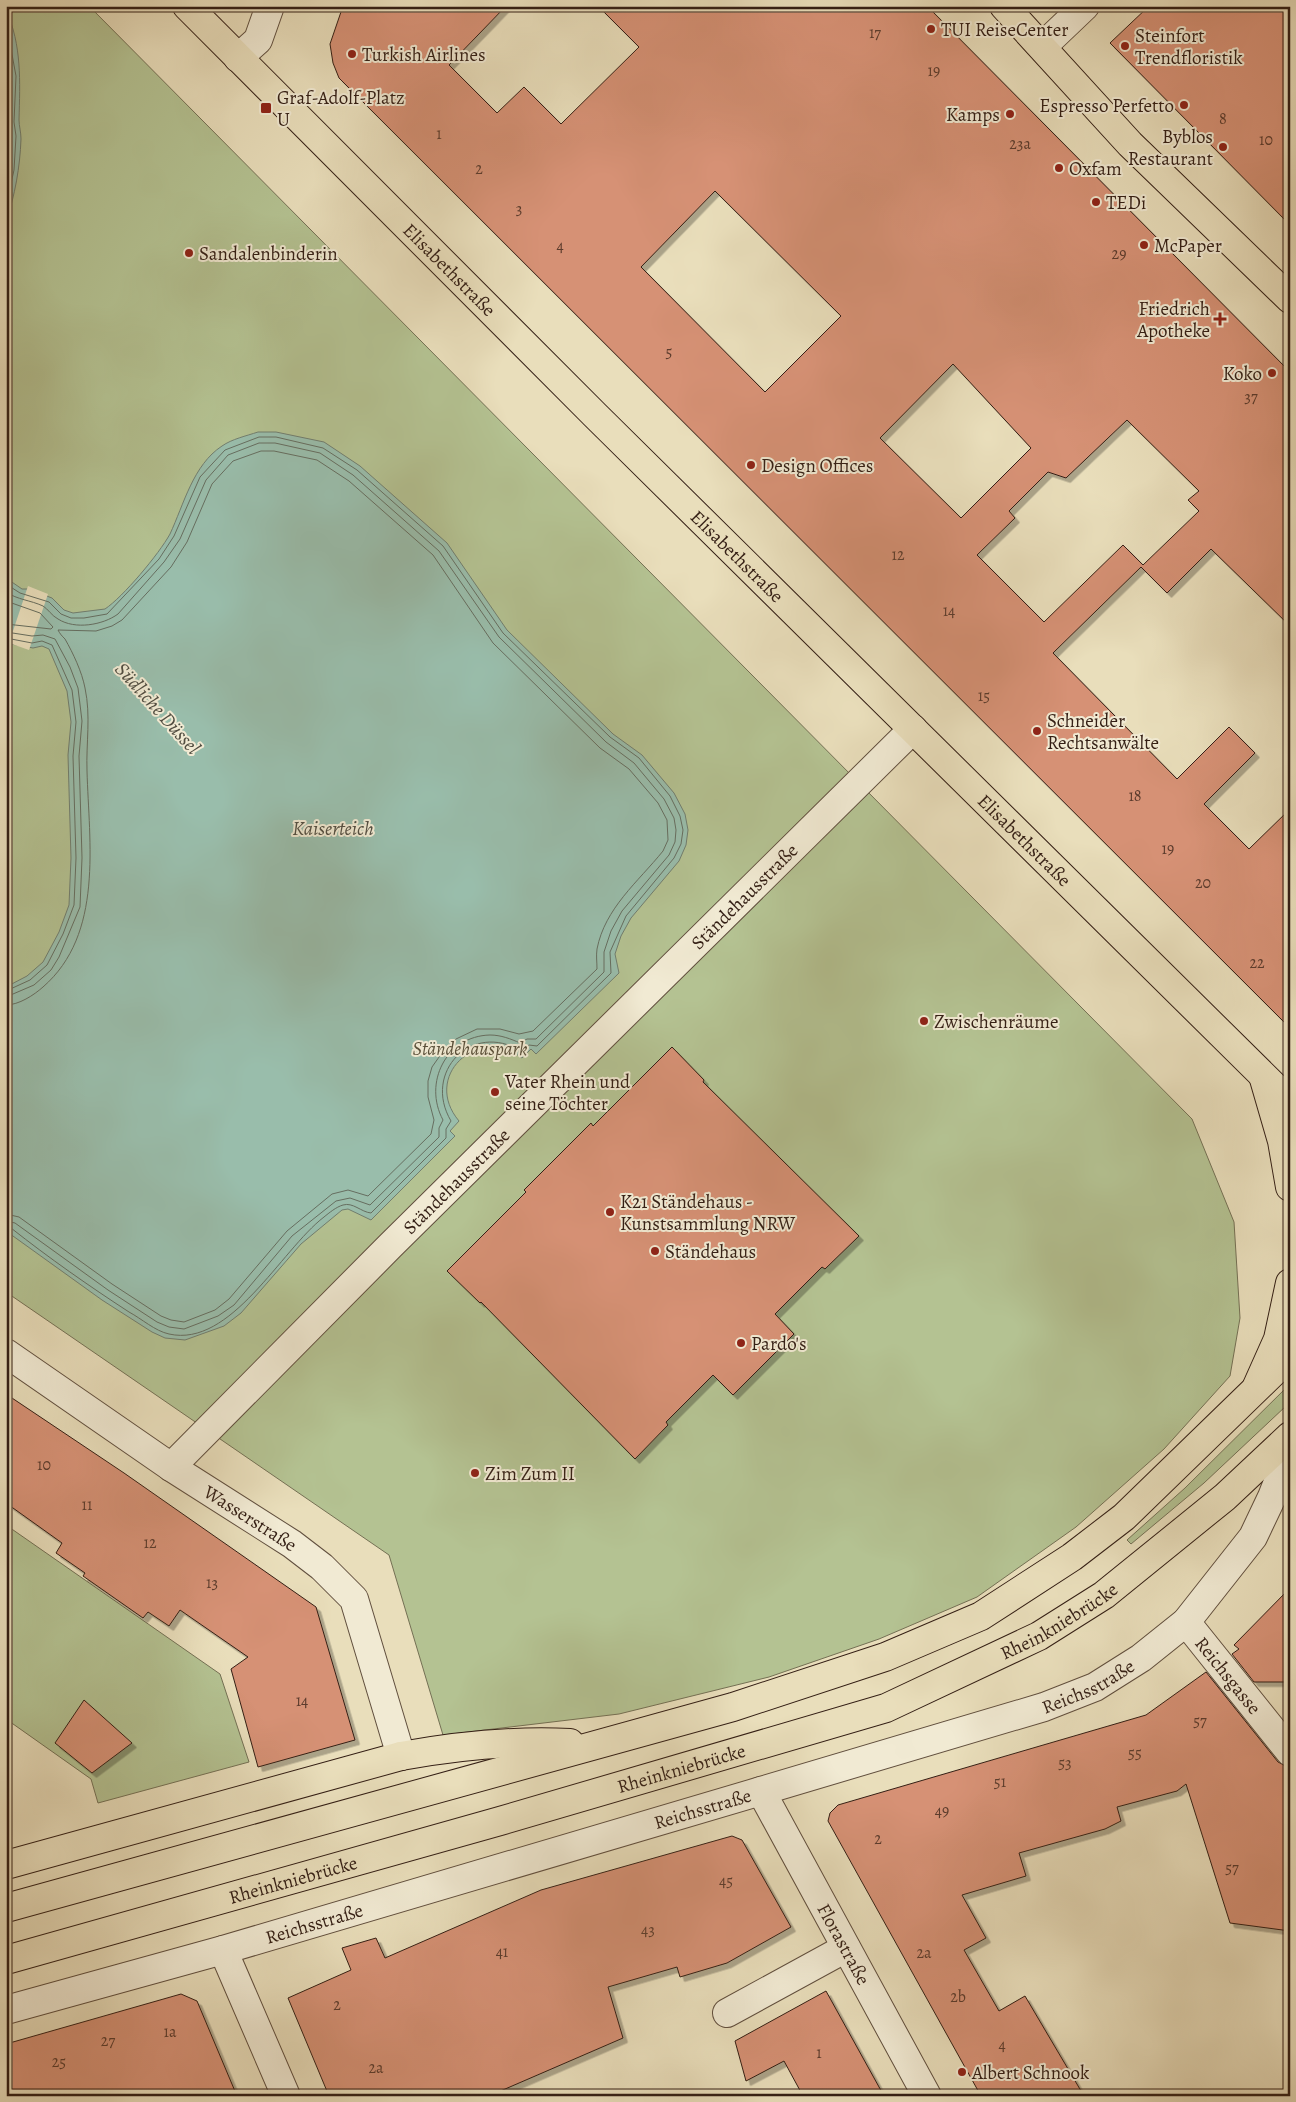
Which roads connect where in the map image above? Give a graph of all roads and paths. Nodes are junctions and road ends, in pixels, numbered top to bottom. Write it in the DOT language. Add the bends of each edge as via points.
graph roads {
  1 [pos="187,6"];
  2 [pos="270,6"];
  3 [pos="1004,6"];
  4 [pos="1086,6"];
  5 [pos="1043,46"];
  6 [pos="238,58"];
  7 [pos="1290,299"];
  8 [pos="913,729"];
  9 [pos="1262,1075"];
  10 [pos="1290,1102"];
  11 [pos="1290,1187"];
  12 [pos="1290,1283"];
  13 [pos="6,1353"];
  14 [pos="1290,1356"];
  15 [pos="1253,1394"];
  16 [pos="1290,1436"];
  17 [pos="1290,1452"];
  18 [pos="171,1467"];
  19 [pos="1186,1622"];
  20 [pos="591,1745"];
  21 [pos="1290,1752"];
  22 [pos="401,1756"];
  23 [pos="761,1791"];
  24 [pos="6,1865"];
  25 [pos="6,1908"];
  26 [pos="846,1948"];
  27 [pos="223,1950"];
  28 [pos="6,1960"];
  29 [pos="6,2010"];
  30 [pos="727,2013"];
  31 [pos="286,2096"];
  32 [pos="927,2096"];
  1 -- 6 [label="main road, Elisabethstraße"];
  2 -- 6 [label="street" via="258,40"];
  3 -- 5 [label="main road"];
  4 -- 5 [label="street"];
  5 -- 7 [label="main road" via="1130,144"];
  6 -- 8 [label="main road, Elisabethstraße"];
  8 -- 9 [label="main road, Elisabethstraße"];
  8 -- 18 [label="street, Ständehausstraße" via="292,1358"];
  9 -- 10 [label="main road, Elisabethstraße"];
  9 -- 11 [label="main road" via="1282,1141"];
  12 -- 15 [label="main road" via="1278,1339"];
  13 -- 18 [label="street, Wasserstraße"];
  14 -- 15 [label="main road"];
  15 -- 20 [label="main road" via="1124,1517 1072,1557 981,1616 885,1657 733,1708"];
  16 -- 28 [label="main road, Rheinkniebrücke" via="1226,1497 1104,1595 1039,1636 886,1708 500,1822"];
  17 -- 19 [label="street, Reichsstraße" via="1253,1537"];
  18 -- 22 [label="street, Wasserstraße" via="292,1544 322,1567 354,1599"];
  19 -- 21 [label="street, Reichsgasse"];
  19 -- 23 [label="street, Reichsstraße" via="1142,1658 1095,1687 1044,1707"];
  20 -- 22 [label="main road" via="535,1741 456,1746"];
  20 -- 25 [label="main road"];
  22 -- 24 [label="main road"];
  23 -- 26 [label="street, Florastraße"];
  23 -- 27 [label="street, Reichsstraße"];
  26 -- 30 [label="street"];
  26 -- 32 [label="street, Florastraße"];
  27 -- 29 [label="street, Reichsstraße"];
  27 -- 31 [label="street"];
}
